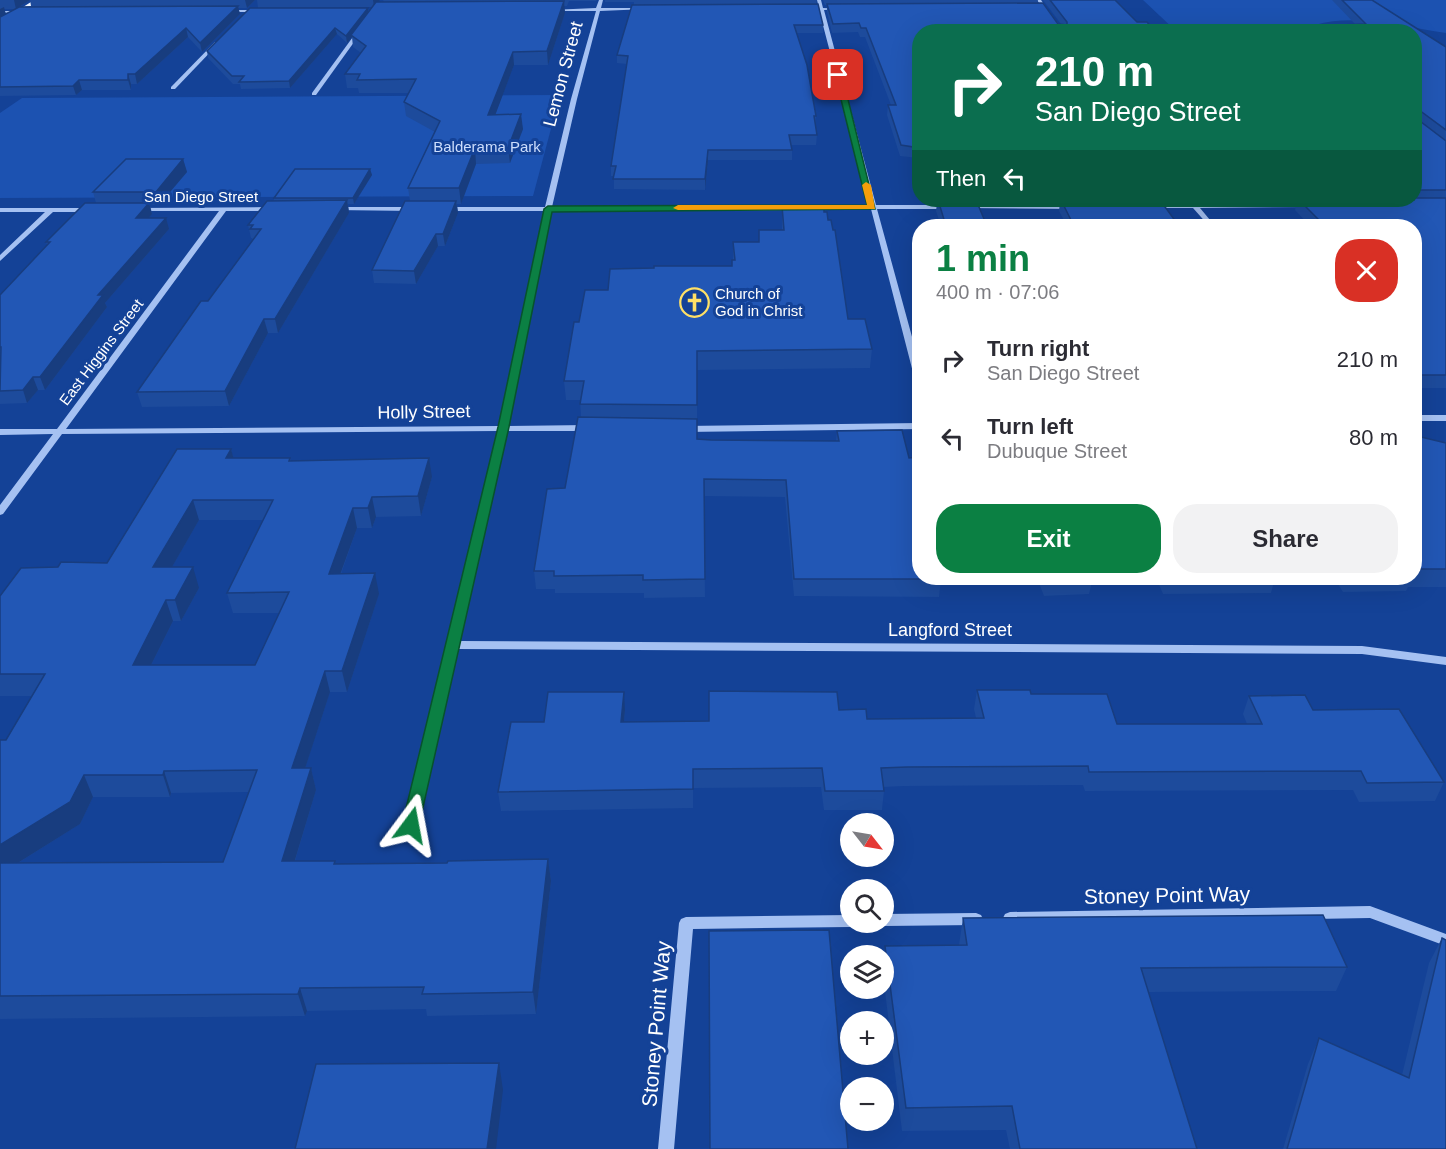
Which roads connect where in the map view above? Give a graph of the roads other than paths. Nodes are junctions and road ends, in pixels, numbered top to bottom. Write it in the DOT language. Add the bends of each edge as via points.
graph roads {
  1 [pos="38,0"];
  2 [pos="601,0"];
  3 [pos="819,0"];
  4 [pos="1039,0"];
  5 [pos="254,6"];
  6 [pos="1033,8"];
  7 [pos="1044,8"];
  8 [pos="656,9"];
  9 [pos="800,9"];
  10 [pos="821,9"];
  11 [pos="844,9"];
  12 [pos="542,10"];
  13 [pos="598,10"];
  14 [pos="212,11"];
  15 [pos="248,11"];
  16 [pos="271,11"];
  17 [pos="0,12"];
  18 [pos="19,12"];
  19 [pos="30,12"];
  20 [pos="240,20"];
  21 [pos="1056,24"];
  22 [pos="0,25"];
  23 [pos="362,29"];
  24 [pos="223,37"];
  25 [pos="173,88"];
  26 [pos="314,94"];
  27 [pos="872,207"];
  28 [pos="1079,207"];
  29 [pos="1196,207"];
  30 [pos="284,209"];
  31 [pos="331,209"];
  32 [pos="425,209"];
  33 [pos="436,209"];
  34 [pos="548,209"];
  35 [pos="0,210"];
  36 [pos="51,210"];
  37 [pos="97,210"];
  38 [pos="132,210"];
  39 [pos="224,210"];
  40 [pos="1206,219"];
  41 [pos="0,259"];
  42 [pos="912,354"];
  43 [pos="1422,418"];
  44 [pos="1446,418"];
  45 [pos="912,426"];
  46 [pos="503,427"];
  47 [pos="596,428"];
  48 [pos="676,429"];
  49 [pos="0,432"];
  50 [pos="58,432"];
  51 [pos="0,512"];
  52 [pos="453,645"];
  53 [pos="1446,661"];
  54 [pos="411,825"];
  55 [pos="894,920"];
  56 [pos="840,921"];
  57 [pos="1446,940"];
  58 [pos="666,1149"];
  1 -- 18 [label="main road"];
  2 -- 13 [label="street, Lemon Street"];
  3 -- 10 [label="street"];
  4 -- 7 [label="street"];
  5 -- 15 [label="street"];
  6 -- 7 [label="street"];
  7 -- 21 [label="street"];
  8 -- 13 [label="street"];
  9 -- 10 [label="street"];
  10 -- 11 [label="street"];
  10 -- 27 [label="street"];
  12 -- 13 [label="street"];
  13 -- 34 [label="street, Lemon Street"];
  14 -- 15 [label="street"];
  15 -- 16 [label="street"];
  15 -- 20 [label="street"];
  17 -- 18 [label="street"];
  18 -- 19 [label="street"];
  18 -- 22 [label="main road"];
  23 -- 26 [label="street"];
  24 -- 25 [label="street"];
  27 -- 28 [label="street"];
  27 -- 34 [label="street"];
  27 -- 42 [label="street"];
  29 -- 40 [label="street"];
  30 -- 39 [label="street, San Diego Street"];
  31 -- 32 [label="street"];
  33 -- 34 [label="street"];
  34 -- 46 [label="street, Lemon Street"];
  35 -- 36 [label="street"];
  36 -- 37 [label="street"];
  36 -- 41 [label="street"];
  38 -- 39 [label="street, San Diego Street"];
  39 -- 50 [label="street, East Higgins Street"];
  43 -- 44 [label="street"];
  45 -- 48 [label="street"];
  46 -- 47 [label="street, Holly Street"];
  46 -- 50 [label="street, Holly Street"];
  46 -- 52 [label="street, Lemon Street"];
  49 -- 50 [label="street, Holly Street"];
  50 -- 51 [label="street, East Higgins Street"];
  52 -- 53 [label="street, Langford Street" via="1362,650"];
  52 -- 54 [label="street, Lemon Street"];
  55 -- 57 [label="street, Stoney Point Way" via="1370,912"];
  56 -- 58 [label="street, Stoney Point Way" via="686,923"];
}
